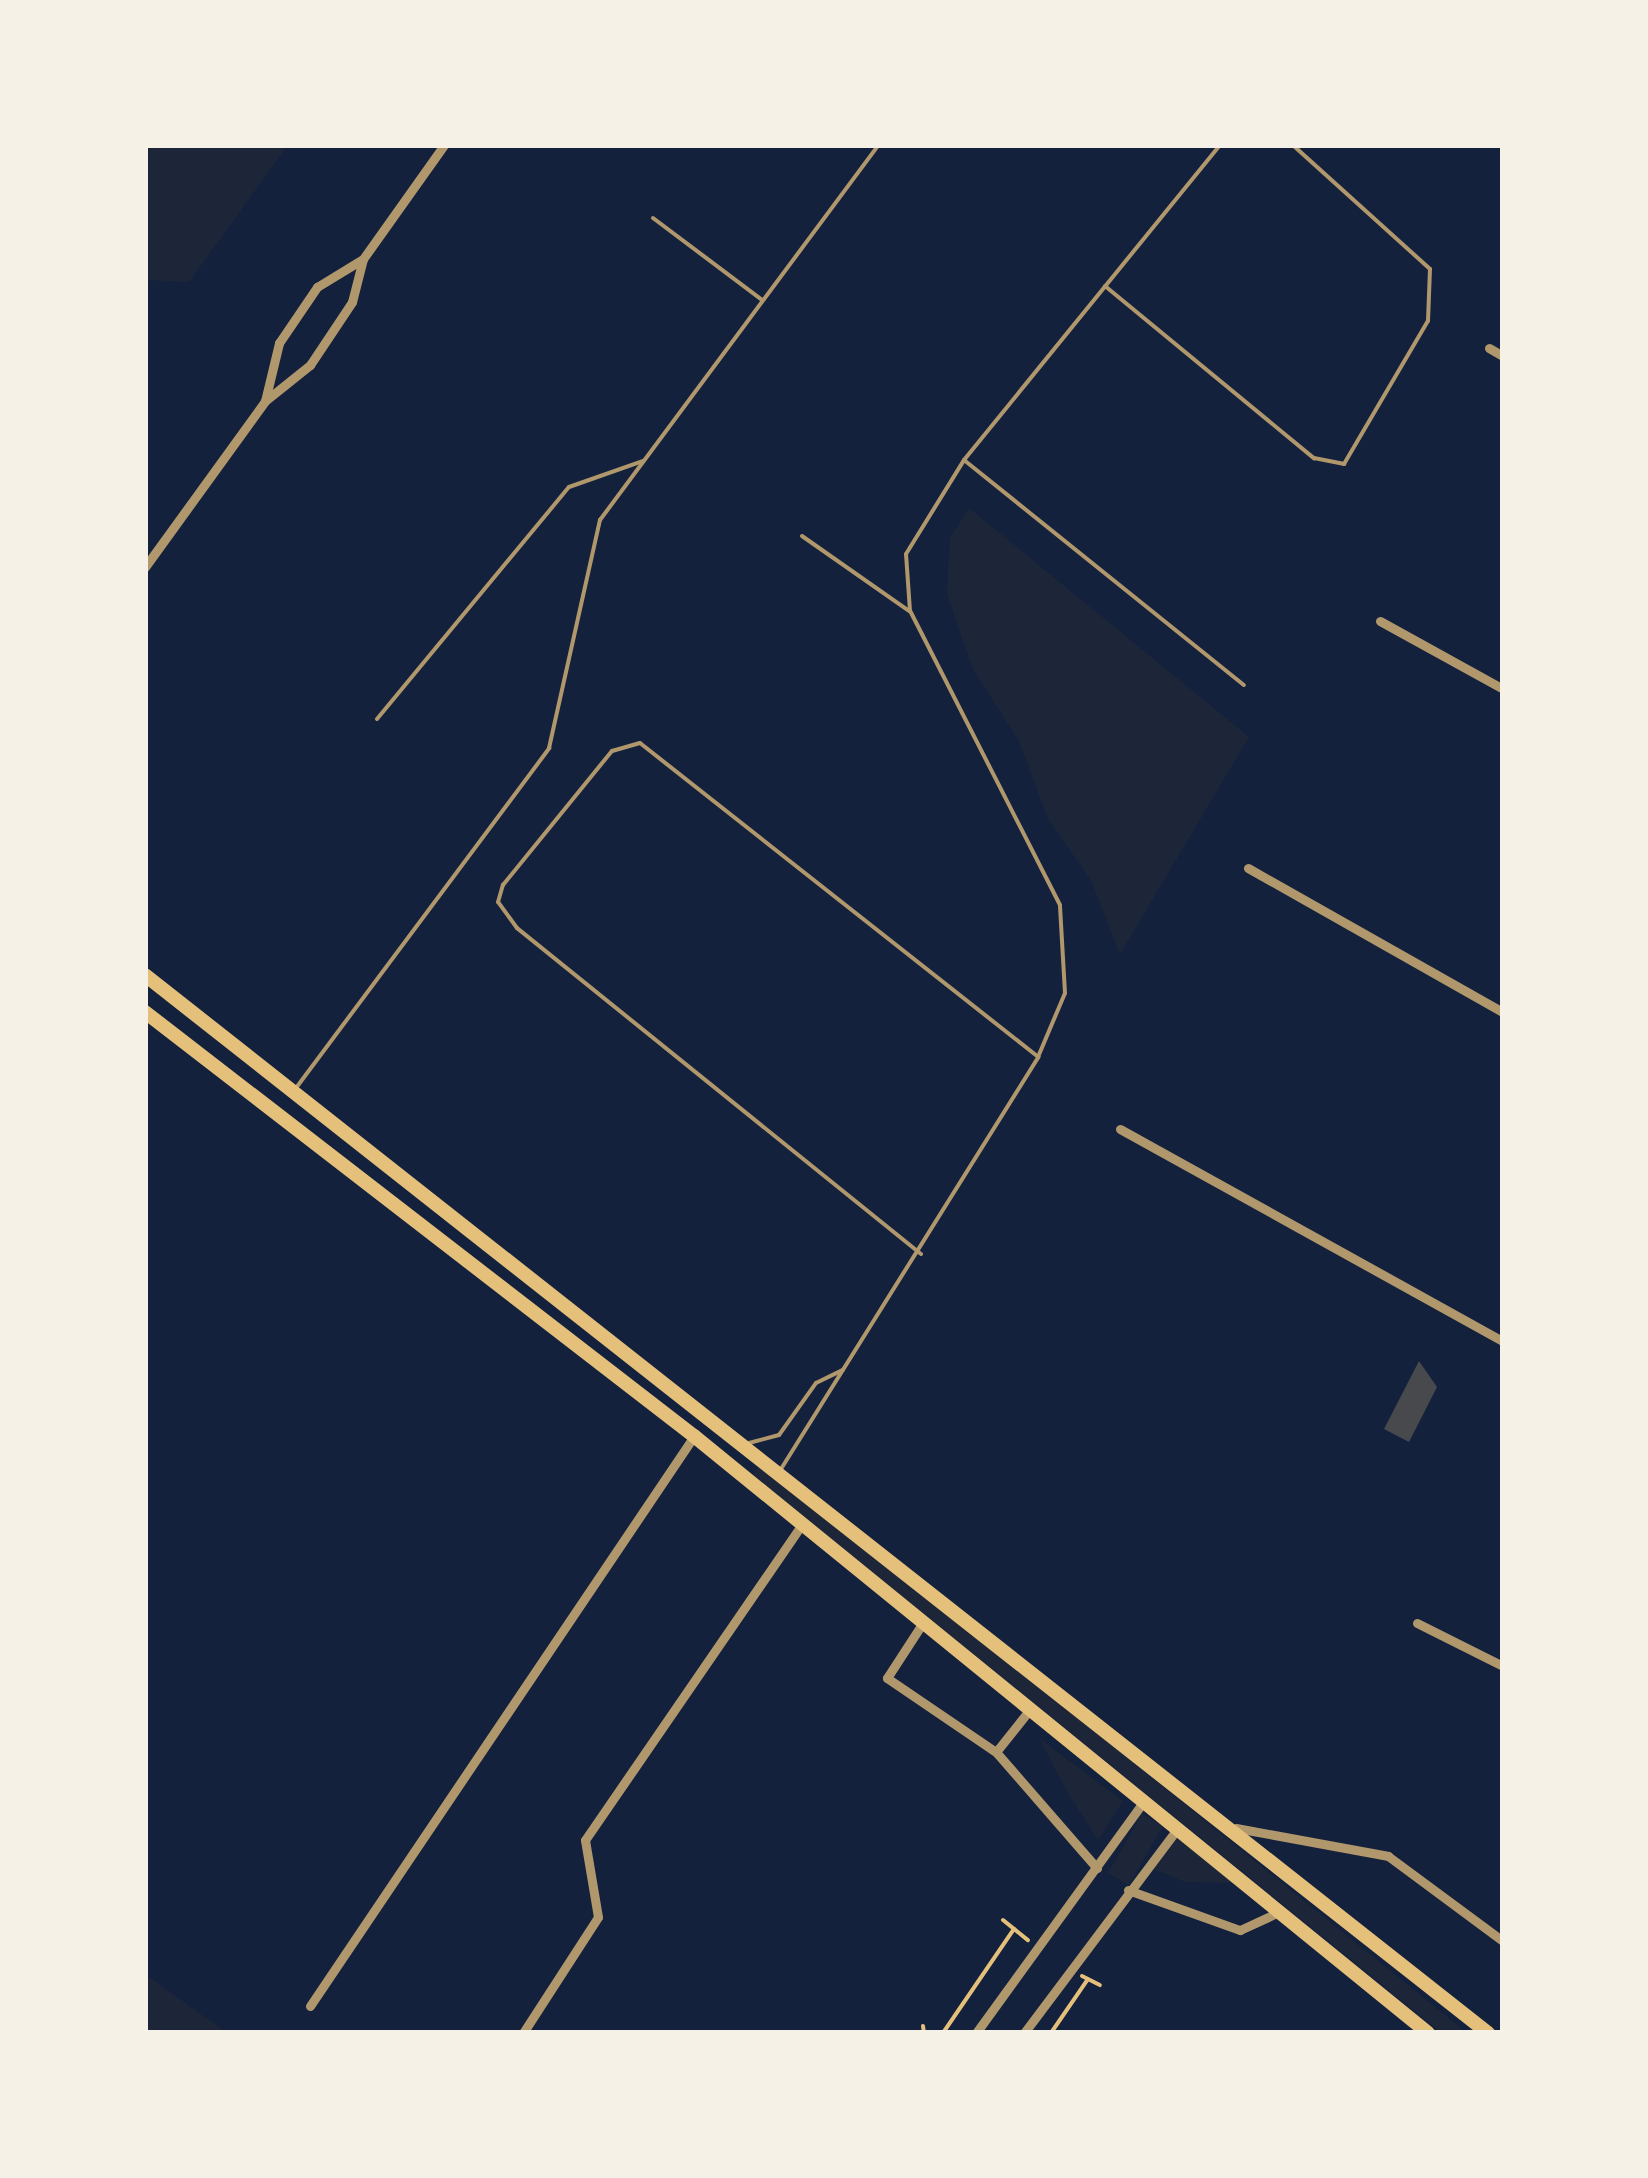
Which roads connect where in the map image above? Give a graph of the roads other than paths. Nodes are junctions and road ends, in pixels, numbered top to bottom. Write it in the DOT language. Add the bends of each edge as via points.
graph roads {
  1 [pos="444,145"];
  2 [pos="878,145"];
  3 [pos="1220,145"];
  4 [pos="1293,145"];
  5 [pos="653,218"];
  6 [pos="362,259"];
  7 [pos="1105,286"];
  8 [pos="761,300"];
  9 [pos="1489,348"];
  10 [pos="1503,356"];
  11 [pos="264,401"];
  12 [pos="643,460"];
  13 [pos="964,460"];
  14 [pos="802,536"];
  15 [pos="145,568"];
  16 [pos="910,611"];
  17 [pos="1380,621"];
  18 [pos="1244,686"];
  19 [pos="1503,689"];
  20 [pos="377,719"];
  21 [pos="1248,868"];
  22 [pos="145,975"];
  23 [pos="145,1012"];
  24 [pos="1503,1012"];
  25 [pos="1038,1057"];
  26 [pos="294,1091"];
  27 [pos="1120,1129"];
  28 [pos="920,1254"];
  29 [pos="1503,1340"];
  30 [pos="847,1368"];
  31 [pos="694,1436"];
  32 [pos="744,1443"];
  33 [pos="780,1470"];
  34 [pos="804,1523"];
  35 [pos="924,1621"];
  36 [pos="1416,1623"];
  37 [pos="1503,1666"];
  38 [pos="1030,1708"];
  39 [pos="996,1752"];
  40 [pos="1144,1801"];
  41 [pos="1178,1828"];
  42 [pos="1236,1828"];
  43 [pos="1097,1868"];
  44 [pos="1128,1890"];
  45 [pos="1280,1912"];
  46 [pos="1502,1938"];
  47 [pos="310,2006"];
  48 [pos="523,2033"];
  49 [pos="976,2033"];
  50 [pos="1024,2033"];
  51 [pos="1428,2033"];
  52 [pos="1488,2033"];
  1 -- 6 [label="street"];
  2 -- 8 [label="lane"];
  3 -- 7 [label="lane"];
  4 -- 7 [label="lane" via="1426,260 1428,321 1352,457 1334,466"];
  5 -- 8 [label="lane"];
  6 -- 11 [label="street" via="352,302 310,365"];
  6 -- 11 [label="street" via="316,288 279,343"];
  7 -- 13 [label="lane"];
  8 -- 12 [label="lane"];
  9 -- 10 [label="street"];
  11 -- 15 [label="street"];
  12 -- 20 [label="lane" via="569,488"];
  12 -- 26 [label="lane" via="592,536 572,673 548,748"];
  13 -- 16 [label="lane" via="914,529 903,574"];
  13 -- 18 [label="lane"];
  14 -- 16 [label="lane"];
  16 -- 25 [label="lane" via="1060,906 1065,993"];
  17 -- 19 [label="street"];
  21 -- 24 [label="street"];
  22 -- 26 [label="main road"];
  23 -- 31 [label="main road"];
  25 -- 28 [label="lane"];
  25 -- 28 [label="lane" via="630,741 612,751 498,902 516,928"];
  26 -- 32 [label="main road"];
  27 -- 29 [label="street"];
  28 -- 30 [label="lane"];
  30 -- 32 [label="lane" via="816,1383 779,1435"];
  30 -- 33 [label="lane"];
  31 -- 34 [label="main road"];
  31 -- 47 [label="street"];
  32 -- 33 [label="main road"];
  33 -- 42 [label="main road"];
  34 -- 35 [label="main road"];
  34 -- 48 [label="street" via="584,1843 598,1917"];
  35 -- 38 [label="main road"];
  35 -- 39 [label="street" via="888,1678"];
  36 -- 37 [label="street"];
  38 -- 39 [label="street"];
  38 -- 40 [label="main road"];
  39 -- 43 [label="street"];
  40 -- 41 [label="main road"];
  40 -- 43 [label="street"];
  41 -- 44 [label="street"];
  41 -- 45 [label="main road"];
  42 -- 46 [label="street" via="1388,1856"];
  42 -- 52 [label="main road"];
  43 -- 49 [label="street"];
  44 -- 45 [label="street" via="1240,1930"];
  44 -- 50 [label="street"];
  45 -- 51 [label="main road"];
}
